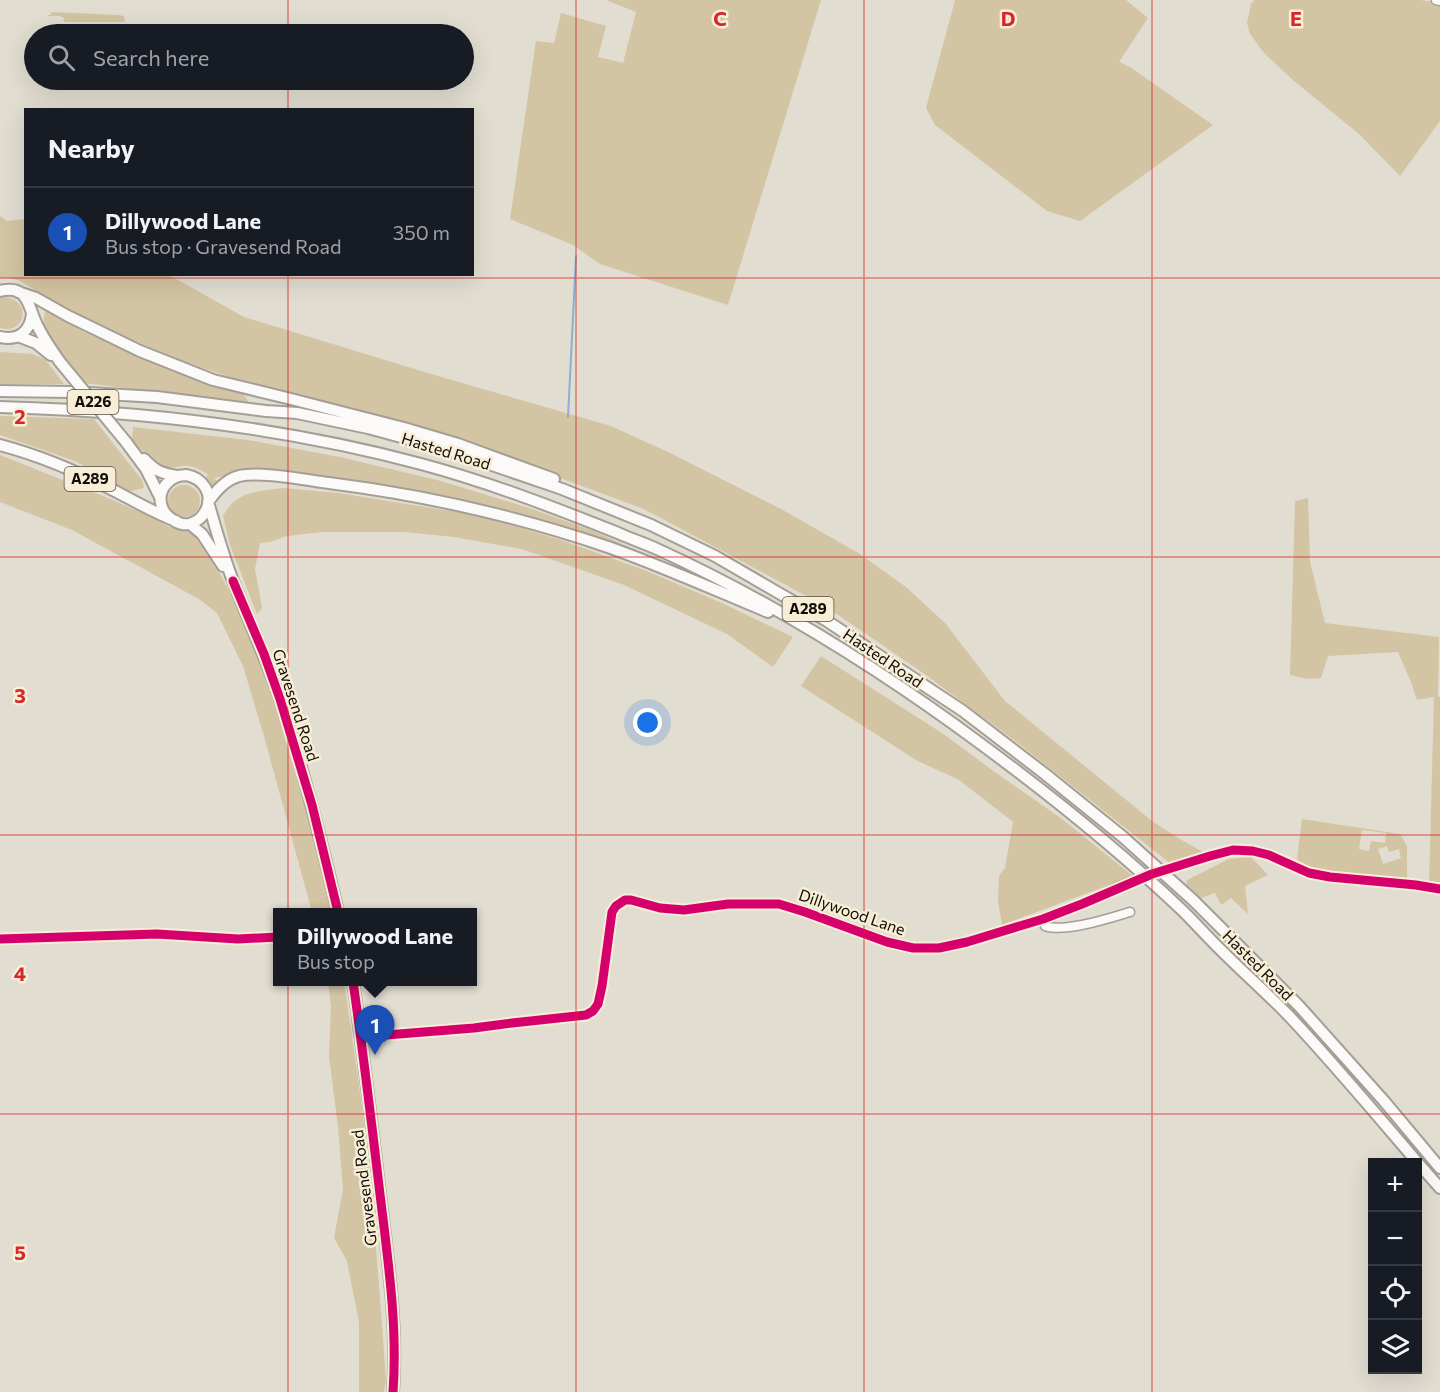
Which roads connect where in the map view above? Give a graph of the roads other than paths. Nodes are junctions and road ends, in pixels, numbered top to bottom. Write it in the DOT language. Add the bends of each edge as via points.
graph roads {
  1 [pos="2,290"];
  2 [pos="18,292"];
  3 [pos="32,314"];
  4 [pos="18,336"];
  5 [pos="0,337"];
  6 [pos="60,362"];
  7 [pos="0,391"];
  8 [pos="0,407"];
  9 [pos="126,442"];
  10 [pos="0,444"];
  11 [pos="177,476"];
  12 [pos="160,497"];
  13 [pos="208,502"];
  14 [pos="176,521"];
  15 [pos="190,524"];
  16 [pos="716,556"];
  17 [pos="233,581"];
  18 [pos="812,631"];
  19 [pos="1440,889"];
  20 [pos="337,908"];
  21 [pos="1130,912"];
  22 [pos="1042,919"];
  23 [pos="273,937"];
  24 [pos="0,939"];
  25 [pos="354,986"];
  26 [pos="361,1037"];
  27 [pos="1413,1158"];
  28 [pos="1422,1168"];
  29 [pos="1440,1168"];
  30 [pos="1440,1188"];
  31 [pos="393,1392"];
  1 -- 2 [label="main road"];
  2 -- 3 [label="main road" via="26,298"];
  2 -- 16 [label="main road, A289" via="140,351 213,380 404,428 533,471 647,516"];
  3 -- 4 [label="main road" via="31,324"];
  3 -- 6 [label="main road, A226"];
  4 -- 5 [label="main road"];
  4 -- 6 [label="main road, A226" via="39,345"];
  6 -- 9 [label="main road, A226, bridge"];
  7 -- 16 [label="main road, Hasted Road / A289" via="157,397 297,413 368,428 445,449 562,489"];
  8 -- 18 [label="main road, Hasted Road / A289" via="138,414 243,426 425,465 520,495 652,546"];
  9 -- 11 [label="main road, A226" via="152,468"];
  9 -- 12 [label="main road, A226"];
  10 -- 14 [label="main road, A289" via="63,466"];
  11 -- 12 [label="main road" via="165,485"];
  11 -- 13 [label="main road" via="201,482"];
  12 -- 14 [label="main road" via="163,510"];
  13 -- 15 [label="main road" via="201,517"];
  13 -- 17 [label="main road, Gravesend Road"];
  13 -- 18 [label="main road, A289" via="223,485 247,475 359,486 430,498 503,515 609,548"];
  14 -- 15 [label="main road"];
  15 -- 17 [label="main road, Gravesend Road" via="210,544"];
  16 -- 29 [label="main road, Hasted Road / A289" via="827,621 963,711 1123,837 1194,901 1299,1006"];
  17 -- 20 [label="main road, Gravesend Road" via="280,699"];
  18 -- 27 [label="main road, Hasted Road / A289" via="958,726 1113,849 1184,912 1289,1016"];
  19 -- 22 [label="street, Dillywood Lane, bridge" via="1330,877 1309,873 1269,855 1233,850 1152,874"];
  21 -- 22 [label="street" via="1052,929"];
  22 -- 26 [label="street, Dillywood Lane" via="967,942 913,948 779,904 728,904 684,910 625,900 612,912 597,1005 590,1014"];
  23 -- 24 [label="street" via="157,934"];
  25 -- 26 [label="main road, Gravesend Road"];
  26 -- 31 [label="main road, Gravesend Road" via="390,1272"];
  28 -- 30 [label="main road, Hasted Road / A289"];
}
